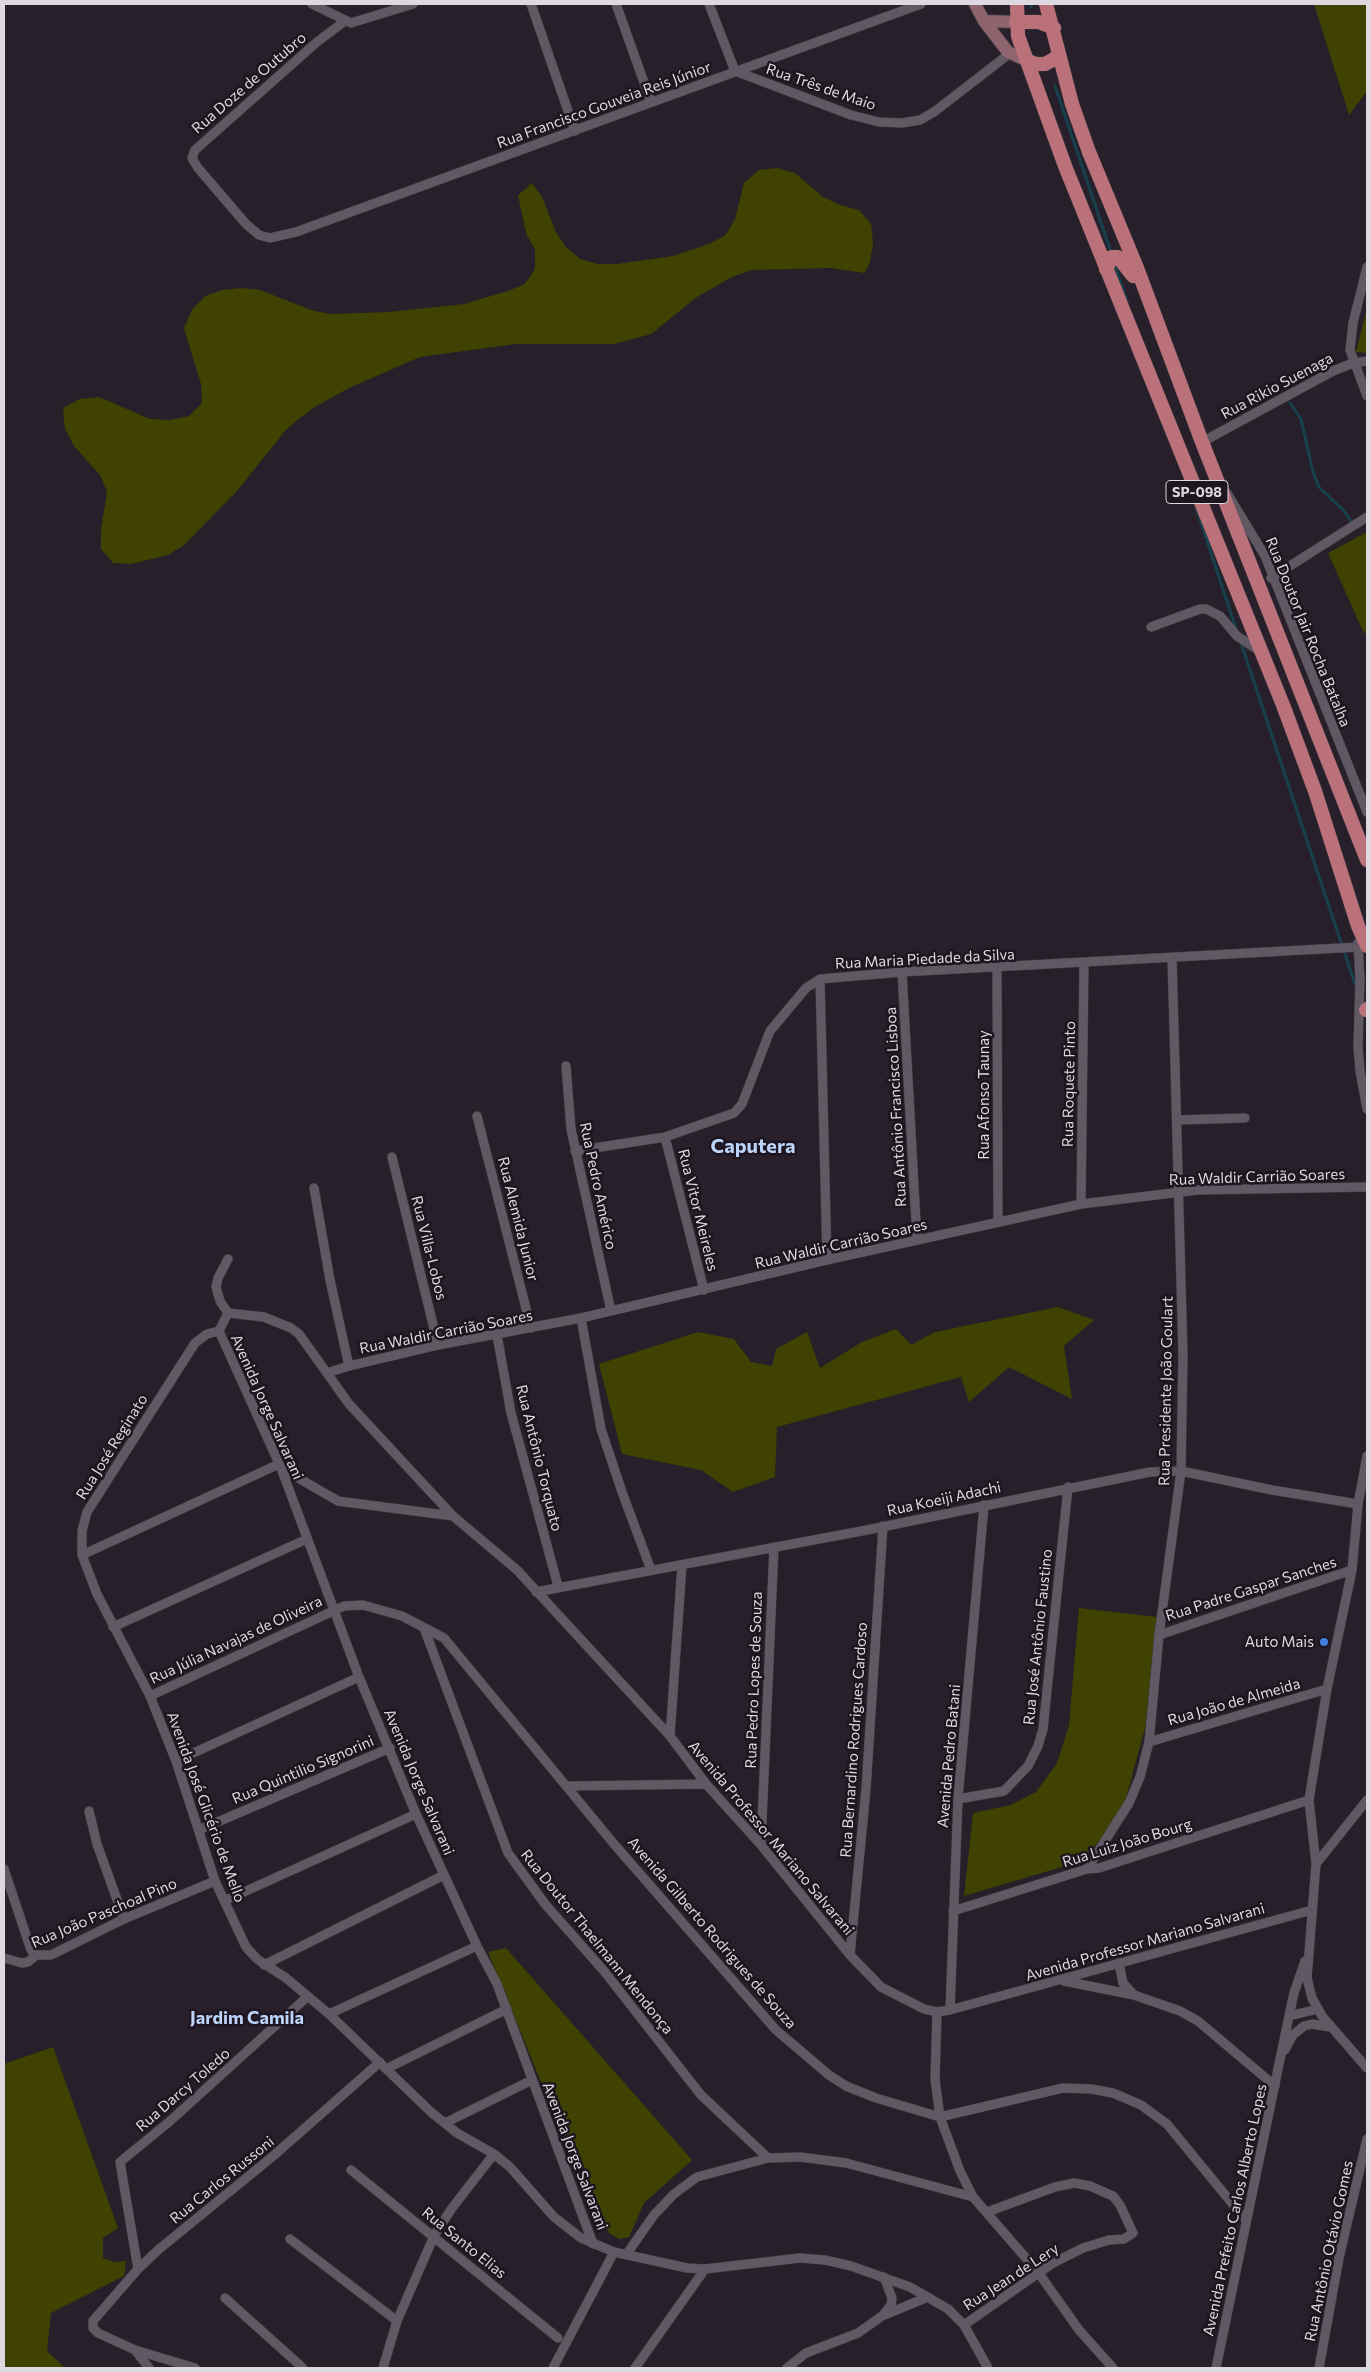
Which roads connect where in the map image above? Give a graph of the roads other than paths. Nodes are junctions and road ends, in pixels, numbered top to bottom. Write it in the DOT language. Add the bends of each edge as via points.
graph roads {
  1 [pos="312,4"];
  2 [pos="413,4"];
  3 [pos="531,4"];
  4 [pos="616,4"];
  5 [pos="709,4"];
  6 [pos="921,4"];
  7 [pos="975,4"];
  8 [pos="1017,4"];
  9 [pos="1046,4"];
  10 [pos="344,21"];
  11 [pos="984,21"];
  12 [pos="1016,22"];
  13 [pos="1054,28"];
  14 [pos="1058,53"];
  15 [pos="1009,54"];
  16 [pos="1026,60"];
  17 [pos="735,71"];
  18 [pos="651,102"];
  19 [pos="575,131"];
  20 [pos="296,232"];
  21 [pos="1106,268"];
  22 [pos="1367,268"];
  23 [pos="1148,300"];
  24 [pos="1367,361"];
  25 [pos="1353,363"];
  26 [pos="1367,396"];
  27 [pos="1202,442"];
  28 [pos="1212,468"];
  29 [pos="1367,517"];
  30 [pos="1271,578"];
  31 [pos="1151,627"];
  32 [pos="1261,652"];
  33 [pos="1367,812"];
  34 [pos="1367,860"];
  35 [pos="1363,946"];
  36 [pos="1172,957"];
  37 [pos="1084,964"];
  38 [pos="996,968"];
  39 [pos="902,972"];
  40 [pos="820,979"];
  41 [pos="1367,1008"];
  42 [pos="1357,1026"];
  43 [pos="566,1066"];
  44 [pos="1367,1109"];
  45 [pos="477,1116"];
  46 [pos="1245,1118"];
  47 [pos="1177,1120"];
  48 [pos="666,1137"];
  49 [pos="575,1151"];
  50 [pos="392,1157"];
  51 [pos="1367,1187"];
  52 [pos="314,1188"];
  53 [pos="1178,1192"];
  54 [pos="1081,1204"];
  55 [pos="998,1222"];
  56 [pos="917,1240"];
  57 [pos="228,1259"];
  58 [pos="827,1260"];
  59 [pos="704,1290"];
  60 [pos="611,1311"];
  61 [pos="228,1313"];
  62 [pos="581,1318"];
  63 [pos="531,1328"];
  64 [pos="219,1331"];
  65 [pos="497,1335"];
  66 [pos="438,1345"];
  67 [pos="348,1366"];
  68 [pos="327,1374"];
  69 [pos="1367,1456"];
  70 [pos="280,1466"];
  71 [pos="1181,1471"];
  72 [pos="1068,1487"];
  73 [pos="1358,1504"];
  74 [pos="984,1505"];
  75 [pos="453,1516"];
  76 [pos="883,1526"];
  77 [pos="307,1538"];
  78 [pos="774,1547"];
  79 [pos="82,1555"];
  80 [pos="682,1565"];
  81 [pos="651,1570"];
  82 [pos="1352,1570"];
  83 [pos="558,1586"];
  84 [pos="536,1592"];
  85 [pos="334,1609"];
  86 [pos="113,1627"];
  87 [pos="424,1628"];
  88 [pos="1159,1634"];
  89 [pos="359,1676"];
  90 [pos="1327,1689"];
  91 [pos="150,1696"];
  92 [pos="670,1736"];
  93 [pos="1149,1742"];
  94 [pos="390,1748"];
  95 [pos="176,1761"];
  96 [pos="706,1784"];
  97 [pos="569,1786"];
  98 [pos="958,1799"];
  99 [pos="1309,1800"];
  100 [pos="1367,1800"];
  101 [pos="90,1811"];
  102 [pos="416,1814"];
  103 [pos="199,1830"];
  104 [pos="761,1845"];
  105 [pos="1316,1864"];
  106 [pos="4,1869"];
  107 [pos="1087,1869"];
  108 [pos="444,1875"];
  109 [pos="215,1881"];
  110 [pos="224,1901"];
  111 [pos="1312,1910"];
  112 [pos="953,1911"];
  113 [pos="124,1919"];
  114 [pos="477,1946"];
  115 [pos="36,1955"];
  116 [pos="850,1955"];
  117 [pos="1308,1956"];
  118 [pos="4,1958"];
  119 [pos="1120,1962"];
  120 [pos="264,1965"];
  121 [pos="1060,1980"];
  122 [pos="1134,1995"];
  123 [pos="307,1997"];
  124 [pos="1318,2009"];
  125 [pos="507,2010"];
  126 [pos="950,2010"];
  127 [pos="937,2012"];
  128 [pos="329,2014"];
  129 [pos="1290,2016"];
  130 [pos="1330,2027"];
  131 [pos="1281,2056"];
  132 [pos="380,2062"];
  133 [pos="388,2068"];
  134 [pos="1367,2068"];
  135 [pos="532,2080"];
  136 [pos="1275,2086"];
  137 [pos="940,2117"];
  138 [pos="444,2123"];
  139 [pos="1367,2139"];
  140 [pos="494,2154"];
  141 [pos="768,2158"];
  142 [pos="351,2170"];
  143 [pos="973,2197"];
  144 [pos="987,2212"];
  145 [pos="1246,2219"];
  146 [pos="434,2236"];
  147 [pos="290,2239"];
  148 [pos="594,2244"];
  149 [pos="614,2252"];
  150 [pos="626,2255"];
  151 [pos="138,2269"];
  152 [pos="705,2269"];
  153 [pos="1038,2272"];
  154 [pos="884,2277"];
  155 [pos="928,2297"];
  156 [pos="225,2298"];
  157 [pos="882,2316"];
  158 [pos="397,2321"];
  159 [pos="964,2325"];
  160 [pos="558,2338"];
  161 [pos="135,2350"];
  162 [pos="985,2367"];
  163 [pos="149,2368"];
  164 [pos="195,2368"];
  165 [pos="303,2368"];
  166 [pos="383,2368"];
  167 [pos="552,2368"];
  168 [pos="635,2368"];
  169 [pos="787,2368"];
  170 [pos="1113,2368"];
  171 [pos="1216,2368"];
  172 [pos="1319,2368"];
  1 -- 10 [label="street"];
  2 -- 10 [label="street" via="361,21"];
  3 -- 19 [label="street"];
  4 -- 18 [label="street"];
  5 -- 17 [label="street"];
  6 -- 17 [label="street, Rua Francisco Gouveia Reis Júnior"];
  7 -- 11 [label="street"];
  8 -- 12 [label="main road, SP-098"];
  9 -- 13 [label="main road, SP-098"];
  10 -- 20 [label="street, Rua Doze de Outubro" via="200,143 192,158 246,224 259,235 270,238"];
  11 -- 12 [label="street"];
  11 -- 15 [label="street"];
  12 -- 13 [label="main road" via="1039,22"];
  12 -- 16 [label="main road, SP-098"];
  13 -- 14 [label="main road, SP-098"];
  14 -- 16 [label="main road" via="1056,58 1045,64"];
  14 -- 23 [label="main road, SP-098" via="1078,122"];
  15 -- 16 [label="street"];
  15 -- 17 [label="street, Rua Três de Maio" via="934,112 920,120 902,123 879,122 851,115"];
  16 -- 21 [label="main road, SP-098"];
  17 -- 18 [label="street, Rua Francisco Gouveia Reis Júnior"];
  18 -- 19 [label="street, Rua Francisco Gouveia Reis Júnior"];
  19 -- 20 [label="street, Rua Francisco Gouveia Reis Júnior"];
  21 -- 23 [label="main road" via="1112,257 1121,259"];
  21 -- 32 [label="main road, SP-098"];
  22 -- 25 [label="street" via="1350,339"];
  23 -- 27 [label="main road, SP-098"];
  24 -- 25 [label="street, Rua Rikio Suenaga"];
  25 -- 26 [label="street"];
  25 -- 27 [label="street, Rua Rikio Suenaga"];
  27 -- 28 [label="main road, SP-098"];
  28 -- 30 [label="street, Rua Doutor Jair Rocha Batalha" via="1257,542"];
  28 -- 34 [label="main road, SP-098"];
  29 -- 30 [label="street"];
  30 -- 33 [label="street, Rua Doutor Jair Rocha Batalha"];
  31 -- 32 [label="street" via="1206,609 1220,616 1237,636"];
  32 -- 35 [label="main road, SP-098" via="1315,791"];
  35 -- 36 [label="street, Rua Maria Piedade da Silva"];
  35 -- 42 [label="street"];
  36 -- 37 [label="street, Rua Maria Piedade da Silva"];
  36 -- 47 [label="street, Rua Presidente João Goulart"];
  37 -- 38 [label="street, Rua Maria Piedade da Silva"];
  37 -- 54 [label="street, Rua Roquete Pinto"];
  38 -- 39 [label="street, Rua Maria Piedade da Silva"];
  38 -- 55 [label="street, Rua Afonso Taunay"];
  39 -- 40 [label="street, Rua Maria Piedade da Silva"];
  39 -- 56 [label="street, Rua Antônio Francisco Lisboa"];
  40 -- 48 [label="street, Rua Maria Piedade da Silva" via="806,988 770,1031 742,1104 734,1113"];
  40 -- 58 [label="street"];
  41 -- 42 [label="street"];
  42 -- 44 [label="street"];
  43 -- 49 [label="street, Rua Pedro Américo"];
  45 -- 63 [label="street, Rua Alemida Junior"];
  46 -- 47 [label="street"];
  47 -- 53 [label="street, Rua Presidente João Goulart"];
  48 -- 49 [label="street, Rua Maria Piedade da Silva"];
  48 -- 59 [label="street, Rua Vitor Meireles"];
  49 -- 60 [label="street, Rua Pedro Américo"];
  50 -- 66 [label="street, Rua Villa-Lobos"];
  51 -- 53 [label="street, Rua Waldir Carrião Soares"];
  52 -- 67 [label="street"];
  53 -- 54 [label="street, Rua Waldir Carrião Soares"];
  53 -- 71 [label="street, Rua Presidente João Goulart" via="1184,1355"];
  54 -- 55 [label="street, Rua Waldir Carrião Soares"];
  55 -- 56 [label="street, Rua Waldir Carrião Soares"];
  56 -- 58 [label="street, Rua Waldir Carrião Soares"];
  57 -- 61 [label="street" via="216,1287"];
  58 -- 59 [label="street, Rua Waldir Carrião Soares"];
  59 -- 60 [label="street, Rua Waldir Carrião Soares"];
  60 -- 62 [label="street, Rua Waldir Carrião Soares"];
  61 -- 64 [label="street"];
  61 -- 68 [label="street, Avenida Professor Mariano Salvarani" via="264,1317 291,1328 299,1334"];
  62 -- 63 [label="street, Rua Waldir Carrião Soares"];
  62 -- 81 [label="street" via="604,1436"];
  63 -- 65 [label="street, Rua Waldir Carrião Soares"];
  64 -- 70 [label="street, Avenida Jorge Salvarani"];
  64 -- 79 [label="street, Rua José Reginato" via="195,1343 87,1512 82,1531"];
  65 -- 66 [label="street, Rua Waldir Carrião Soares"];
  65 -- 83 [label="street, Rua Antônio Torquato" via="511,1413"];
  66 -- 67 [label="street, Rua Waldir Carrião Soares"];
  67 -- 68 [label="street, Rua Waldir Carrião Soares"];
  68 -- 75 [label="street, Avenida Professor Mariano Salvarani" via="348,1404"];
  69 -- 73 [label="street"];
  70 -- 75 [label="street" via="338,1501"];
  70 -- 77 [label="street, Avenida Jorge Salvarani"];
  70 -- 79 [label="street"];
  71 -- 72 [label="street, Rua Koeiji Adachi" via="1150,1472"];
  71 -- 73 [label="street, Rua Koeiji Adachi"];
  71 -- 88 [label="street, Rua Presidente João Goulart"];
  72 -- 74 [label="street, Rua Koeiji Adachi"];
  72 -- 98 [label="street, Rua José Antônio Faustino" via="1043,1729 1038,1746 1028,1766 1004,1791"];
  73 -- 82 [label="street"];
  74 -- 76 [label="street, Rua Koeiji Adachi"];
  74 -- 98 [label="street, Avenida Pedro Batani"];
  75 -- 84 [label="street, Avenida Professor Mariano Salvarani" via="517,1570"];
  76 -- 78 [label="street, Rua Koeiji Adachi"];
  76 -- 116 [label="street, Rua Bernardino Rodrigues Cardoso" via="866,1789"];
  77 -- 85 [label="street, Avenida Jorge Salvarani"];
  77 -- 86 [label="street"];
  78 -- 80 [label="street, Rua Koeiji Adachi"];
  78 -- 104 [label="street, Rua Pedro Lopes de Souza"];
  79 -- 86 [label="street, Rua José Reginato"];
  80 -- 81 [label="street, Rua Koeiji Adachi"];
  80 -- 92 [label="street"];
  81 -- 83 [label="street, Rua Koeiji Adachi"];
  82 -- 88 [label="street, Rua Padre Gaspar Sanches"];
  82 -- 90 [label="street"];
  83 -- 84 [label="street, Rua Koeiji Adachi"];
  84 -- 92 [label="street, Avenida Professor Mariano Salvarani"];
  85 -- 87 [label="street, Avenida Gilberto Rodrigues de Souza" via="363,1605 390,1611"];
  85 -- 89 [label="street, Avenida Jorge Salvarani"];
  85 -- 91 [label="street, Rua Júlia Navajas de Oliveira"];
  86 -- 91 [label="street, Avenida José Glicério de Mello"];
  87 -- 97 [label="street, Avenida Gilberto Rodrigues de Souza" via="444,1638"];
  87 -- 141 [label="street, Rua Doutor Thaelmann Mendonça" via="508,1853 545,1904 604,1971 701,2095"];
  88 -- 93 [label="street, Rua Presidente João Goulart"];
  89 -- 94 [label="street, Avenida Jorge Salvarani"];
  89 -- 95 [label="street"];
  90 -- 93 [label="street, Rua João de Almeida"];
  90 -- 99 [label="street"];
  91 -- 95 [label="street, Avenida José Glicério de Mello"];
  92 -- 96 [label="street, Avenida Professor Mariano Salvarani"];
  93 -- 107 [label="street, Rua Presidente João Goulart" via="1129,1803"];
  94 -- 102 [label="street, Avenida Jorge Salvarani"];
  94 -- 103 [label="street, Rua Quintilio Signorini"];
  95 -- 103 [label="street, Avenida José Glicério de Mello"];
  96 -- 97 [label="street"];
  96 -- 104 [label="street, Avenida Professor Mariano Salvarani"];
  97 -- 137 [label="street, Avenida Gilberto Rodrigues de Souza" via="614,1844 776,2030 846,2086"];
  98 -- 112 [label="street, Avenida Pedro Batani"];
  99 -- 105 [label="street"];
  99 -- 107 [label="street, Rua Luiz João Bourg" via="1099,1868"];
  100 -- 105 [label="street"];
  101 -- 113 [label="street" via="97,1844"];
  102 -- 108 [label="street, Avenida Jorge Salvarani"];
  102 -- 110 [label="street"];
  103 -- 109 [label="street, Avenida José Glicério de Mello"];
  104 -- 116 [label="street, Avenida Professor Mariano Salvarani"];
  105 -- 111 [label="street"];
  106 -- 115 [label="street" via="31,1950"];
  107 -- 112 [label="street, Rua Luiz João Bourg"];
  108 -- 114 [label="street, Avenida Jorge Salvarani"];
  108 -- 120 [label="street"];
  109 -- 110 [label="street, Avenida José Glicério de Mello"];
  109 -- 113 [label="street, Rua João Paschoal Pino"];
  110 -- 120 [label="street, Avenida José Glicério de Mello" via="246,1947"];
  111 -- 117 [label="street"];
  111 -- 119 [label="street, Avenida Professor Mariano Salvarani"];
  112 -- 126 [label="street, Avenida Pedro Batani"];
  113 -- 115 [label="street, Rua João Paschoal Pino" via="51,1955"];
  114 -- 125 [label="street, Avenida Jorge Salvarani"];
  114 -- 128 [label="street"];
  115 -- 118 [label="street, Rua João Paschoal Pino" via="28,1962"];
  116 -- 127 [label="street, Avenida Professor Mariano Salvarani" via="881,1987"];
  117 -- 124 [label="street" via="1307,1984"];
  117 -- 129 [label="street, Avenida Prefeito Carlos Alberto Lopes" via="1294,1993"];
  119 -- 121 [label="street, Avenida Professor Mariano Salvarani"];
  119 -- 122 [label="street" via="1123,1983"];
  120 -- 123 [label="street, Avenida José Glicério de Mello" via="286,1978"];
  121 -- 122 [label="street"];
  121 -- 126 [label="street, Avenida Professor Mariano Salvarani"];
  122 -- 136 [label="street" via="1158,2001 1198,2021"];
  123 -- 128 [label="street, Avenida José Glicério de Mello"];
  123 -- 151 [label="street, Rua Darcy Toledo" via="120,2162"];
  124 -- 129 [label="street"];
  124 -- 130 [label="street"];
  125 -- 133 [label="street"];
  125 -- 135 [label="street, Avenida Jorge Salvarani"];
  126 -- 127 [label="street, Avenida Professor Mariano Salvarani"];
  127 -- 137 [label="street" via="935,2079"];
  128 -- 132 [label="street, Avenida José Glicério de Mello"];
  129 -- 131 [label="street, Avenida Prefeito Carlos Alberto Lopes"];
  130 -- 131 [label="street, Avenida Prefeito Carlos Alberto Lopes" via="1304,2026 1293,2036"];
  130 -- 134 [label="street"];
  131 -- 136 [label="street, Avenida Prefeito Carlos Alberto Lopes"];
  132 -- 133 [label="street, Avenida José Glicério de Mello"];
  132 -- 151 [label="street, Rua Carlos Russoni"];
  133 -- 138 [label="street, Avenida José Glicério de Mello"];
  135 -- 138 [label="street"];
  135 -- 148 [label="street, Avenida Jorge Salvarani"];
  136 -- 145 [label="street, Avenida Prefeito Carlos Alberto Lopes"];
  137 -- 143 [label="street" via="948,2143"];
  137 -- 145 [label="street, Avenida Gilberto Rodrigues de Souza" via="1063,2088 1091,2088 1113,2094 1141,2105 1167,2124"];
  138 -- 140 [label="street, Avenida José Glicério de Mello"];
  139 -- 172 [label="street, Rua Antônio Otávio Gomes" via="1339,2258"];
  140 -- 146 [label="street"];
  140 -- 148 [label="street, Avenida José Glicério de Mello" via="517,2174 554,2217"];
  141 -- 143 [label="street" via="800,2157 846,2163"];
  141 -- 150 [label="street" via="697,2176 654,2216"];
  142 -- 146 [label="street, Rua Santo Elias"];
  143 -- 144 [label="street"];
  144 -- 153 [label="street"];
  144 -- 153 [label="street, Rua Jean de Lery" via="1074,2183 1113,2196 1132,2230 1130,2237 1083,2248"];
  145 -- 171 [label="street, Avenida Prefeito Carlos Alberto Lopes"];
  146 -- 158 [label="street"];
  146 -- 160 [label="street, Rua Santo Elias"];
  147 -- 158 [label="street"];
  148 -- 149 [label="street, Avenida José Glicério de Mello"];
  149 -- 150 [label="street, Avenida José Glicério de Mello"];
  149 -- 167 [label="street"];
  150 -- 152 [label="street, Avenida José Glicério de Mello" via="668,2266"];
  151 -- 161 [label="street, Rua Carlos Russoni" via="98,2315 93,2328"];
  152 -- 154 [label="street, Avenida José Glicério de Mello" via="800,2258 825,2260"];
  152 -- 168 [label="street"];
  153 -- 159 [label="street, Rua Jean de Lery"];
  153 -- 170 [label="street" via="1079,2330"];
  154 -- 155 [label="street, Avenida José Glicério de Mello"];
  154 -- 157 [label="street" via="892,2298"];
  155 -- 157 [label="street"];
  155 -- 159 [label="street, Avenida José Glicério de Mello" via="948,2309"];
  156 -- 165 [label="street"];
  157 -- 169 [label="street" via="858,2333 806,2353"];
  158 -- 166 [label="street"];
  159 -- 162 [label="street, Avenida José Glicério de Mello"];
  161 -- 163 [label="street"];
  161 -- 164 [label="street"];
}
